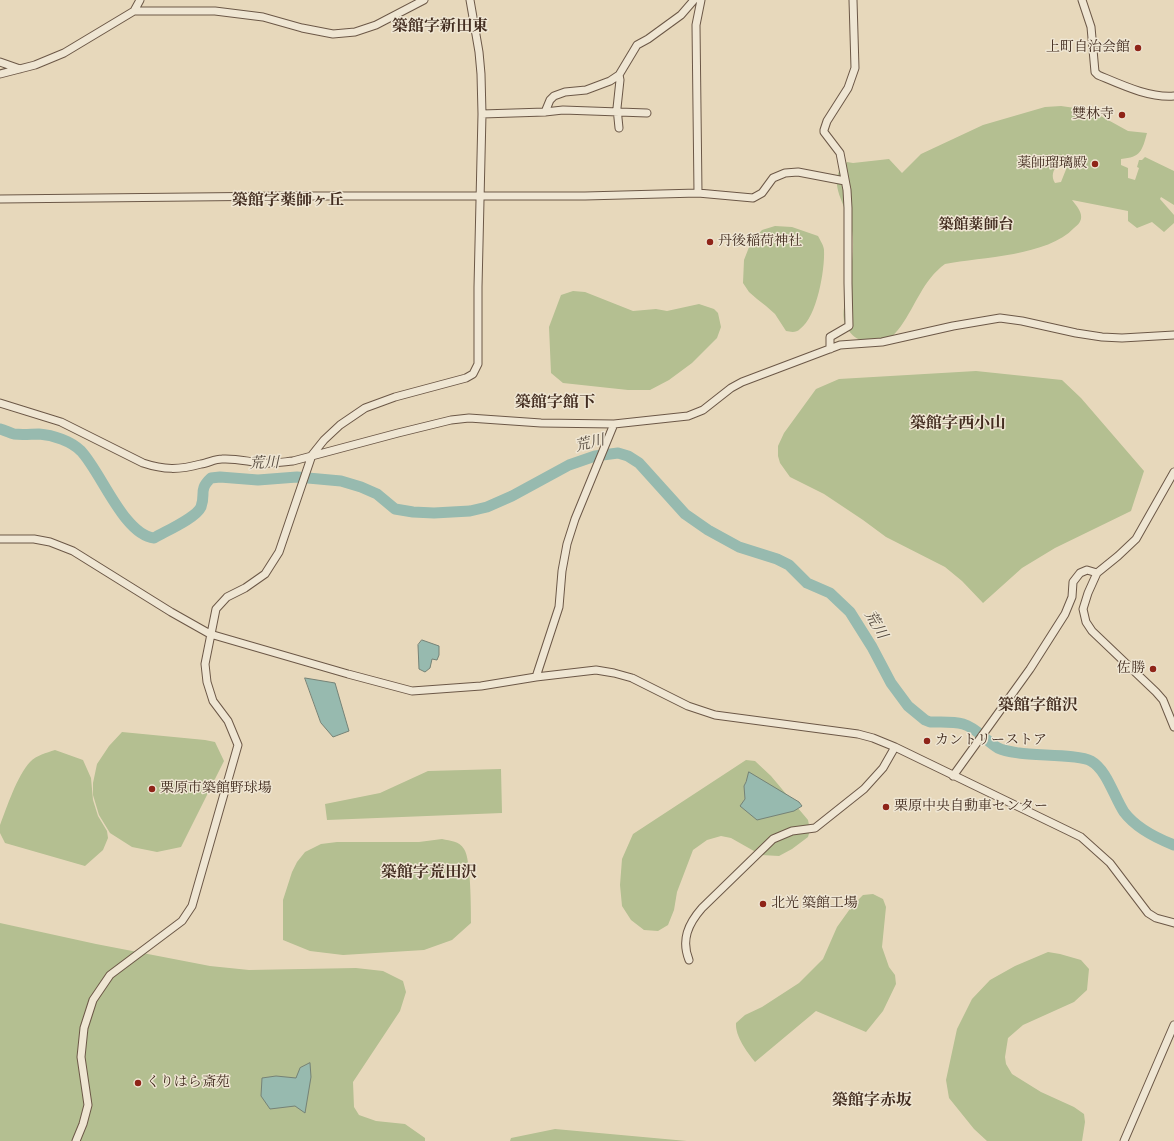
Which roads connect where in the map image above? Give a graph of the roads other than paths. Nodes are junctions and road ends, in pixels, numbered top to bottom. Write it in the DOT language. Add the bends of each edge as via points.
graph roads {
  1 [pos="140,0"];
  2 [pos="424,0"];
  3 [pos="470,0"];
  4 [pos="694,0"];
  5 [pos="701,0"];
  6 [pos="852,0"];
  7 [pos="1082,0"];
  8 [pos="134,11"];
  9 [pos="0,62"];
  10 [pos="20,69"];
  11 [pos="0,74"];
  12 [pos="619,75"];
  13 [pos="1174,96"];
  14 [pos="545,112"];
  15 [pos="618,112"];
  16 [pos="647,112"];
  17 [pos="482,114"];
  18 [pos="619,128"];
  19 [pos="845,181"];
  20 [pos="698,193"];
  21 [pos="481,196"];
  22 [pos="0,199"];
  23 [pos="1174,335"];
  24 [pos="830,349"];
  25 [pos="0,403"];
  26 [pos="614,424"];
  27 [pos="312,455"];
  28 [pos="1174,472"];
  29 [pos="0,539"];
  30 [pos="1097,573"];
  31 [pos="210,634"];
  32 [pos="536,677"];
  33 [pos="1174,727"];
  34 [pos="896,747"];
  35 [pos="953,776"];
  36 [pos="1174,924"];
  37 [pos="689,960"];
  38 [pos="1174,1025"];
  39 [pos="76,1141"];
  40 [pos="1124,1141"];
  1 -- 8 [label="street"];
  2 -- 8 [label="street" via="376,25 355,32 333,34 264,17 215,10"];
  3 -- 17 [label="street" via="479,52"];
  4 -- 12 [label="street" via="681,15 637,45"];
  5 -- 20 [label="street" via="696,25"];
  6 -- 19 [label="street" via="854,68 848,88 824,130 840,152"];
  7 -- 13 [label="street" via="1091,27 1095,72 1151,94"];
  8 -- 10 [label="street" via="64,53"];
  9 -- 10 [label="street"];
  10 -- 11 [label="street"];
  12 -- 14 [label="street" via="586,90 564,92 554,96"];
  12 -- 15 [label="street"];
  14 -- 15 [label="street"];
  14 -- 17 [label="street"];
  15 -- 16 [label="street"];
  15 -- 18 [label="street"];
  17 -- 21 [label="street"];
  19 -- 20 [label="street" via="786,172 773,178 762,193 753,198"];
  19 -- 24 [label="street" via="848,208 849,326 830,337"];
  20 -- 21 [label="street"];
  21 -- 22 [label="street"];
  21 -- 27 [label="street" via="478,364 473,374 365,408 324,440"];
  23 -- 24 [label="street" via="1122,338 1076,334 1000,318 882,342 840,345"];
  24 -- 26 [label="street" via="742,382 703,410 688,416"];
  25 -- 27 [label="street" via="61,422 122,453 169,470 220,459 277,463"];
  26 -- 27 [label="street" via="541,423 469,418"];
  26 -- 32 [label="street" via="567,544 560,607"];
  27 -- 31 [label="street" via="279,552 265,574 227,597 216,609"];
  28 -- 30 [label="street" via="1136,539"];
  29 -- 31 [label="street" via="34,539 73,551"];
  30 -- 33 [label="street" via="1083,609 1086,622 1092,631 1163,700"];
  30 -- 35 [label="street" via="1087,570 1080,573 1073,582 1072,597 1065,614 1030,669"];
  31 -- 32 [label="street" via="412,691 481,686"];
  31 -- 39 [label="street" via="205,664 207,682 214,701 228,721 238,745 192,906 182,921 110,975 93,1000 84,1028 81,1057 88,1105"];
  32 -- 34 [label="street" via="596,670 614,673 632,678 688,706 715,715 858,734"];
  34 -- 35 [label="street"];
  34 -- 37 [label="street" via="883,768 864,789 815,828 792,831 773,839 702,908 694,918 686,938"];
  35 -- 36 [label="street" via="1082,837 1110,863 1148,912 1156,918"];
  38 -- 40 [label="street"];
}
